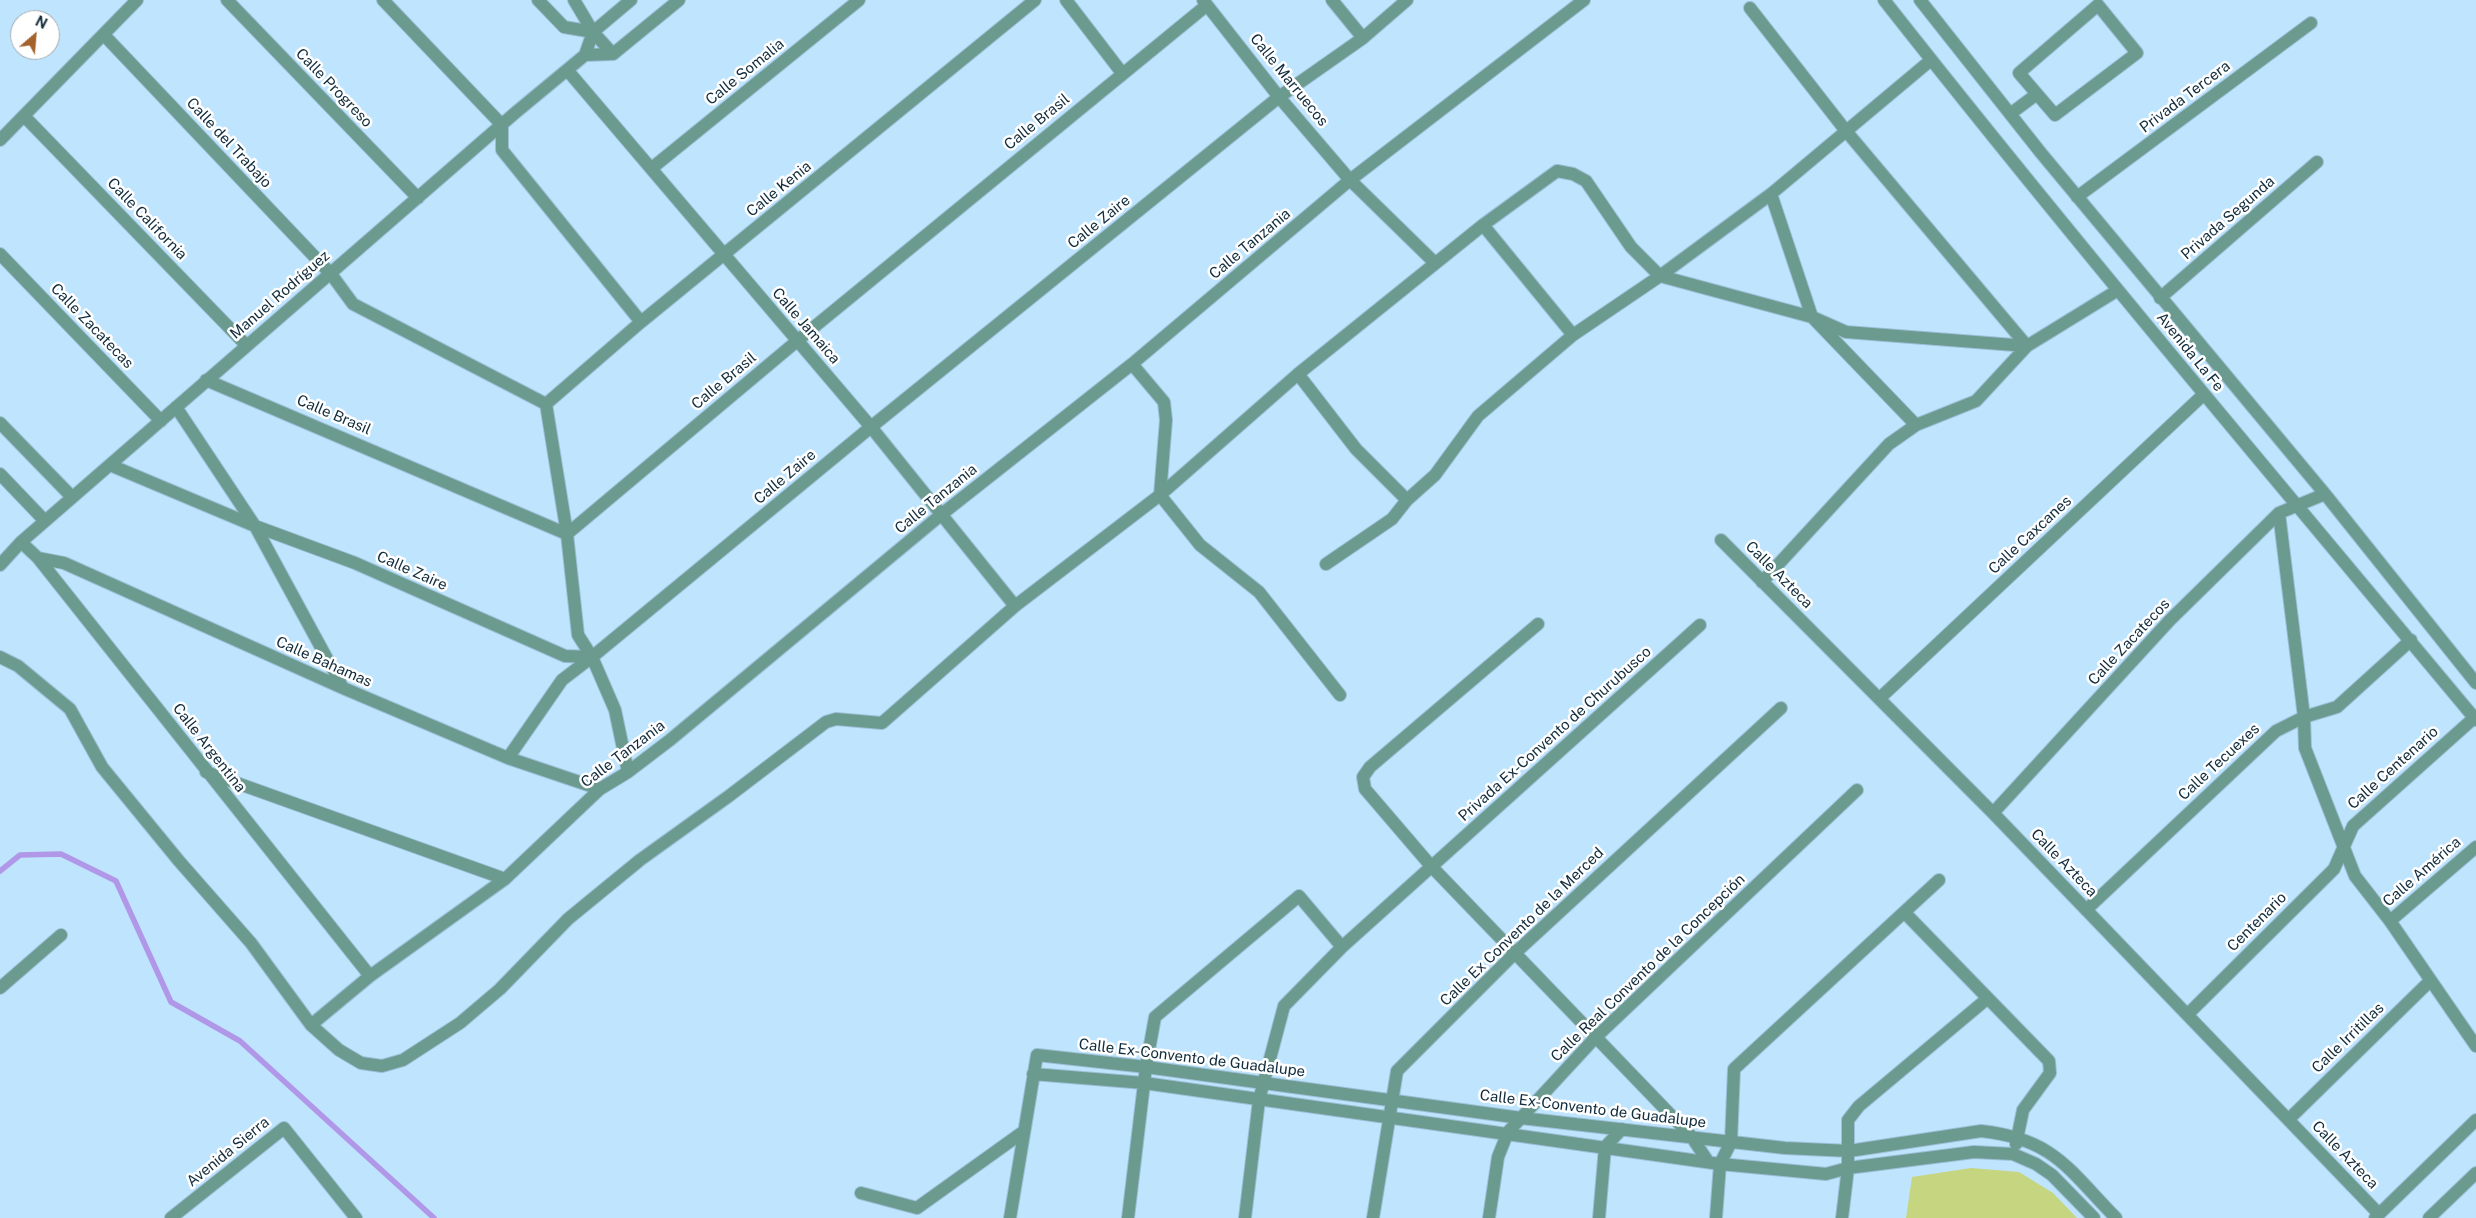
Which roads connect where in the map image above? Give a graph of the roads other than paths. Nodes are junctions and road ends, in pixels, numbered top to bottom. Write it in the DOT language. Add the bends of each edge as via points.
graph roads {
  1 [pos="138,0"];
  2 [pos="227,0"];
  3 [pos="383,0"];
  4 [pos="538,0"];
  5 [pos="574,0"];
  6 [pos="631,0"];
  7 [pos="679,0"];
  8 [pos="859,0"];
  9 [pos="1035,0"];
  10 [pos="1066,0"];
  11 [pos="1332,0"];
  12 [pos="1407,0"];
  13 [pos="1584,0"];
  14 [pos="1884,0"];
  15 [pos="1920,0"];
  16 [pos="1205,3"];
  17 [pos="1750,8"];
  18 [pos="2311,23"];
  19 [pos="593,32"];
  20 [pos="104,35"];
  21 [pos="1363,38"];
  22 [pos="613,54"];
  23 [pos="585,55"];
  24 [pos="1931,60"];
  25 [pos="568,71"];
  26 [pos="1122,73"];
  27 [pos="2037,94"];
  28 [pos="1279,97"];
  29 [pos="2010,114"];
  30 [pos="24,116"];
  31 [pos="502,125"];
  32 [pos="1846,131"];
  33 [pos="0,140"];
  34 [pos="2318,162"];
  35 [pos="652,168"];
  36 [pos="1350,180"];
  37 [pos="1771,194"];
  38 [pos="2077,197"];
  39 [pos="418,198"];
  40 [pos="1483,225"];
  41 [pos="0,254"];
  42 [pos="724,256"];
  43 [pos="1435,263"];
  44 [pos="331,274"];
  45 [pos="1660,276"];
  46 [pos="2118,290"];
  47 [pos="2160,298"];
  48 [pos="1812,317"];
  49 [pos="641,322"];
  50 [pos="1573,335"];
  51 [pos="797,340"];
  52 [pos="246,345"];
  53 [pos="2028,346"];
  54 [pos="1132,364"];
  55 [pos="1298,374"];
  56 [pos="206,380"];
  57 [pos="2203,395"];
  58 [pos="546,404"];
  59 [pos="176,407"];
  60 [pos="161,421"];
  61 [pos="0,423"];
  62 [pos="1916,425"];
  63 [pos="870,427"];
  64 [pos="110,465"];
  65 [pos="0,474"];
  66 [pos="2326,494"];
  67 [pos="1160,495"];
  68 [pos="72,497"];
  69 [pos="1408,500"];
  70 [pos="2297,504"];
  71 [pos="2279,513"];
  72 [pos="942,514"];
  73 [pos="45,521"];
  74 [pos="255,526"];
  75 [pos="567,534"];
  76 [pos="1721,540"];
  77 [pos="21,542"];
  78 [pos="38,558"];
  79 [pos="1326,564"];
  80 [pos="0,565"];
  81 [pos="1762,582"];
  82 [pos="1015,606"];
  83 [pos="1538,624"];
  84 [pos="1700,625"];
  85 [pos="2411,640"];
  86 [pos="0,657"];
  87 [pos="592,658"];
  88 [pos="2476,683"];
  89 [pos="343,688"];
  90 [pos="1340,695"];
  91 [pos="1880,698"];
  92 [pos="1781,708"];
  93 [pos="2304,717"];
  94 [pos="2475,719"];
  95 [pos="508,758"];
  96 [pos="206,772"];
  97 [pos="628,772"];
  98 [pos="600,789"];
  99 [pos="1857,790"];
  100 [pos="1993,812"];
  101 [pos="2476,847"];
  102 [pos="2344,849"];
  103 [pos="1431,866"];
  104 [pos="505,879"];
  105 [pos="1939,880"];
  106 [pos="2086,910"];
  107 [pos="1905,913"];
  108 [pos="2390,922"];
  109 [pos="61,935"];
  110 [pos="1342,948"];
  111 [pos="1514,954"];
  112 [pos="370,976"];
  113 [pos="2430,980"];
  114 [pos="0,988"];
  115 [pos="1988,998"];
  116 [pos="2188,1014"];
  117 [pos="311,1026"];
  118 [pos="1595,1038"];
  119 [pos="2476,1046"];
  120 [pos="1146,1067"];
  121 [pos="1033,1074"];
  122 [pos="1144,1083"];
  123 [pos="1262,1084"];
  124 [pos="1259,1100"];
  125 [pos="1392,1100"];
  126 [pos="1389,1118"];
  127 [pos="1521,1118"];
  128 [pos="2289,1119"];
  129 [pos="2476,1120"];
  130 [pos="1622,1129"];
  131 [pos="1023,1132"];
  132 [pos="1507,1134"];
  133 [pos="1691,1136"];
  134 [pos="2019,1137"];
  135 [pos="1731,1142"];
  136 [pos="1606,1147"];
  137 [pos="1848,1151"];
  138 [pos="2013,1154"];
  139 [pos="1707,1160"];
  140 [pos="1720,1164"];
  141 [pos="1848,1168"];
  142 [pos="2476,1173"];
  143 [pos="861,1193"];
  144 [pos="2377,1216"];
  145 [pos="172,1218"];
  146 [pos="356,1218"];
  147 [pos="1010,1218"];
  148 [pos="1128,1218"];
  149 [pos="1245,1218"];
  150 [pos="1373,1218"];
  151 [pos="1489,1218"];
  152 [pos="1599,1218"];
  153 [pos="1716,1218"];
  154 [pos="1842,1218"];
  155 [pos="2094,1218"];
  156 [pos="2116,1218"];
  157 [pos="2429,1218"];
  1 -- 20 [label="street"];
  2 -- 39 [label="street, Calle Progreso"];
  3 -- 31 [label="street"];
  4 -- 19 [label="street" via="564,27"];
  5 -- 19 [label="street"];
  6 -- 19 [label="street"];
  7 -- 22 [label="street"];
  8 -- 35 [label="street, Calle Somalia"];
  9 -- 42 [label="street, Calle Kenia"];
  10 -- 26 [label="street"];
  11 -- 21 [label="street"];
  12 -- 21 [label="street, Calle Zaire"];
  13 -- 36 [label="street, Calle Tanzania"];
  14 -- 24 [label="street, Avenida La Fe"];
  15 -- 29 [label="street, Avenida La Fe"];
  16 -- 26 [label="street, Calle Brasil"];
  16 -- 28 [label="street, Calle Marruecos"];
  17 -- 32 [label="street"];
  18 -- 38 [label="street, Privada Tercera"];
  19 -- 22 [label="street"];
  19 -- 23 [label="street, Manuel Rodríguez"];
  20 -- 30 [label="street"];
  20 -- 44 [label="street, Calle del Trabajo"];
  21 -- 28 [label="street, Calle Zaire"];
  22 -- 23 [label="street"];
  23 -- 25 [label="street, Manuel Rodríguez"];
  24 -- 32 [label="street"];
  24 -- 46 [label="street, Avenida La Fe"];
  25 -- 31 [label="street, Manuel Rodríguez"];
  25 -- 35 [label="street, Calle Jamaica"];
  26 -- 51 [label="street, Calle Brasil"];
  27 -- 27 [label="street" via="2018,72 2098,5 2137,53 2055,115"];
  27 -- 29 [label="street"];
  28 -- 36 [label="street, Calle Marruecos"];
  28 -- 63 [label="street, Calle Zaire"];
  29 -- 38 [label="street, Avenida La Fe"];
  30 -- 33 [label="street"];
  30 -- 52 [label="street, Calle California"];
  31 -- 39 [label="street, Manuel Rodríguez"];
  31 -- 49 [label="street" via="502,150"];
  32 -- 37 [label="street"];
  32 -- 53 [label="street"];
  34 -- 47 [label="street, Privada Segunda"];
  35 -- 42 [label="street, Calle Jamaica"];
  36 -- 43 [label="street, Calle Marruecos"];
  36 -- 54 [label="street, Calle Tanzania"];
  37 -- 45 [label="street"];
  37 -- 48 [label="street"];
  38 -- 47 [label="street, Avenida La Fe"];
  39 -- 44 [label="street, Manuel Rodríguez"];
  40 -- 43 [label="street"];
  40 -- 45 [label="street" via="1557,171 1573,174 1586,180 1631,247"];
  40 -- 50 [label="street"];
  41 -- 60 [label="street, Calle Zacatecas"];
  42 -- 49 [label="street, Calle Kenia"];
  42 -- 51 [label="street, Calle Jamaica"];
  43 -- 55 [label="street"];
  44 -- 52 [label="street, Manuel Rodríguez"];
  44 -- 58 [label="street, Calle del Trabajo" via="353,304"];
  45 -- 48 [label="street"];
  45 -- 50 [label="street"];
  46 -- 53 [label="street"];
  46 -- 57 [label="street, Avenida La Fe"];
  47 -- 66 [label="street, Avenida La Fe"];
  48 -- 53 [label="street" via="1846,332"];
  48 -- 62 [label="street"];
  49 -- 58 [label="street, Calle Kenia"];
  50 -- 69 [label="street" via="1478,416 1434,475"];
  51 -- 63 [label="street, Calle Jamaica"];
  51 -- 75 [label="street, Calle Brasil"];
  52 -- 56 [label="street, Manuel Rodríguez"];
  53 -- 62 [label="street" via="1976,401"];
  54 -- 67 [label="street" via="1164,402 1166,420"];
  54 -- 72 [label="street, Calle Tanzania"];
  55 -- 67 [label="street"];
  55 -- 69 [label="street" via="1356,449"];
  56 -- 59 [label="street, Manuel Rodríguez"];
  56 -- 75 [label="street, Calle Brasil"];
  57 -- 70 [label="street, Avenida La Fe"];
  57 -- 91 [label="street, Calle Caxcanes"];
  58 -- 75 [label="street"];
  59 -- 60 [label="street, Manuel Rodríguez"];
  59 -- 74 [label="street"];
  60 -- 64 [label="street, Manuel Rodríguez"];
  61 -- 68 [label="street"];
  62 -- 81 [label="street" via="1889,444"];
  63 -- 72 [label="street, Calle Jamaica"];
  63 -- 87 [label="street, Calle Zaire"];
  64 -- 68 [label="street, Manuel Rodríguez"];
  64 -- 74 [label="street, Calle Zaire"];
  65 -- 73 [label="street"];
  66 -- 70 [label="street, Calle Zacatecos"];
  66 -- 88 [label="street, Avenida La Fe"];
  67 -- 82 [label="street"];
  67 -- 90 [label="street" via="1200,545 1259,592"];
  68 -- 73 [label="street, Manuel Rodríguez"];
  69 -- 79 [label="street" via="1392,519"];
  70 -- 71 [label="street, Calle Zacatecos"];
  70 -- 85 [label="street, Avenida La Fe"];
  71 -- 93 [label="street"];
  71 -- 100 [label="street, Calle Zacatecos" via="2170,620"];
  72 -- 82 [label="street, Calle Jamaica"];
  72 -- 97 [label="street, Calle Tanzania"];
  73 -- 77 [label="street, Manuel Rodríguez"];
  74 -- 87 [label="street, Calle Zaire" via="355,563 565,656"];
  74 -- 89 [label="street"];
  75 -- 87 [label="street" via="578,635"];
  76 -- 81 [label="street, Calle Azteca"];
  77 -- 78 [label="street, Calle Argentina"];
  77 -- 80 [label="street, Manuel Rodríguez"];
  78 -- 89 [label="street, Calle Bahamas" via="64,563"];
  78 -- 96 [label="street, Calle Argentina"];
  81 -- 91 [label="street, Calle Azteca"];
  82 -- 117 [label="street" via="882,723 836,719 826,722 640,860 568,919 473,1012 404,1060 382,1066 360,1063"];
  83 -- 103 [label="street" via="1370,767 1363,777 1365,789"];
  84 -- 103 [label="street, Privada Ex-Convento de Churubusco"];
  85 -- 93 [label="street, Calle Tecuexes" via="2337,707"];
  85 -- 94 [label="street, Avenida La Fe"];
  86 -- 117 [label="street" via="18,666 70,709 102,767 178,861 251,943"];
  87 -- 95 [label="street" via="562,680"];
  87 -- 97 [label="street" via="615,710"];
  89 -- 95 [label="street, Calle Bahamas"];
  91 -- 100 [label="street, Calle Azteca"];
  92 -- 111 [label="street, Calle Ex Convento de la Merced"];
  93 -- 102 [label="street" via="2305,748"];
  93 -- 106 [label="street, Calle Tecuexes" via="2276,731"];
  94 -- 102 [label="street, Calle Centenario" via="2353,826"];
  95 -- 98 [label="street, Calle Bahamas"];
  96 -- 104 [label="street"];
  96 -- 112 [label="street, Calle Argentina"];
  97 -- 98 [label="street, Calle Tanzania"];
  98 -- 104 [label="street, Calle Tanzania"];
  99 -- 118 [label="street, Calle Real Convento de la Concepción"];
  100 -- 106 [label="street, Calle Azteca"];
  101 -- 108 [label="street, Calle América"];
  102 -- 108 [label="street" via="2355,876"];
  102 -- 116 [label="street, Centenario" via="2334,869"];
  103 -- 110 [label="street, Privada Ex-Convento de Churubusco"];
  103 -- 111 [label="street"];
  104 -- 112 [label="street, Calle Tanzania"];
  105 -- 107 [label="street"];
  106 -- 116 [label="street, Calle Azteca"];
  107 -- 115 [label="street"];
  107 -- 135 [label="street" via="1734,1069"];
  108 -- 113 [label="street"];
  109 -- 114 [label="street"];
  110 -- 120 [label="street" via="1299,896 1154,1017"];
  110 -- 123 [label="street, Privada Ex-Convento de Churubusco" via="1284,1006"];
  111 -- 118 [label="street"];
  111 -- 125 [label="street, Calle Ex Convento de la Merced" via="1397,1071"];
  112 -- 117 [label="street, Calle Tanzania"];
  113 -- 119 [label="street"];
  113 -- 128 [label="street, Calle Irritillas"];
  115 -- 134 [label="street" via="2049,1061 2050,1073 2023,1110"];
  115 -- 137 [label="street" via="1859,1106 1848,1120"];
  116 -- 128 [label="street, Calle Azteca"];
  118 -- 127 [label="street, Calle Real Convento de la Concepción"];
  118 -- 133 [label="street"];
  120 -- 121 [label="street, Calle Ex-Convento de Guadalupe" via="1037,1055"];
  120 -- 122 [label="street"];
  120 -- 123 [label="street, Calle Ex-Convento de Guadalupe"];
  121 -- 122 [label="street, Calle Ex-Convento de Guadalupe"];
  121 -- 131 [label="street"];
  122 -- 124 [label="street, Calle Ex-Convento de Guadalupe"];
  122 -- 148 [label="street"];
  123 -- 124 [label="street, Privada Ex-Convento de Churubusco"];
  123 -- 125 [label="street, Calle Ex-Convento de Guadalupe"];
  124 -- 126 [label="street, Calle Ex-Convento de Guadalupe"];
  124 -- 149 [label="street, Privada Ex-Convento de Churubusco"];
  125 -- 126 [label="street, Calle Ex Convento de la Merced"];
  125 -- 127 [label="street, Calle Ex-Convento de Guadalupe"];
  126 -- 132 [label="street, Calle Ex-Convento de Guadalupe"];
  126 -- 150 [label="street, Calle Ex Convento de la Merced"];
  127 -- 130 [label="street, Calle Ex-Convento de Guadalupe"];
  127 -- 132 [label="street, Calle Real Convento de la Concepción"];
  128 -- 144 [label="street, Calle Azteca"];
  129 -- 144 [label="street"];
  130 -- 133 [label="street, Calle Ex-Convento de Guadalupe"];
  130 -- 136 [label="street"];
  131 -- 143 [label="street" via="917,1208"];
  131 -- 147 [label="street"];
  132 -- 136 [label="street, Calle Ex-Convento de Guadalupe"];
  132 -- 151 [label="street, Calle Real Convento de la Concepción" via="1498,1157"];
  133 -- 135 [label="street, Calle Ex-Convento de Guadalupe"];
  133 -- 139 [label="street"];
  134 -- 137 [label="street, Calle Ex-Convento de Guadalupe" via="1980,1131"];
  134 -- 138 [label="street"];
  134 -- 156 [label="street, Calle Ex-Convento de Guadalupe" via="2044,1148 2066,1164"];
  135 -- 137 [label="street, Calle Ex-Convento de Guadalupe"];
  135 -- 140 [label="street"];
  136 -- 139 [label="street, Calle Ex-Convento de Guadalupe"];
  136 -- 152 [label="street"];
  137 -- 141 [label="street"];
  138 -- 141 [label="street, Calle Ex-Convento de Guadalupe" via="1974,1152"];
  138 -- 155 [label="street, Calle Ex-Convento de Guadalupe" via="2052,1175"];
  139 -- 140 [label="street, Calle Ex-Convento de Guadalupe"];
  140 -- 141 [label="street, Calle Ex-Convento de Guadalupe" via="1826,1174"];
  140 -- 153 [label="street"];
  141 -- 154 [label="street"];
  142 -- 157 [label="street"];
  145 -- 146 [label="street, Avenida Sierra" via="284,1128"];
}
